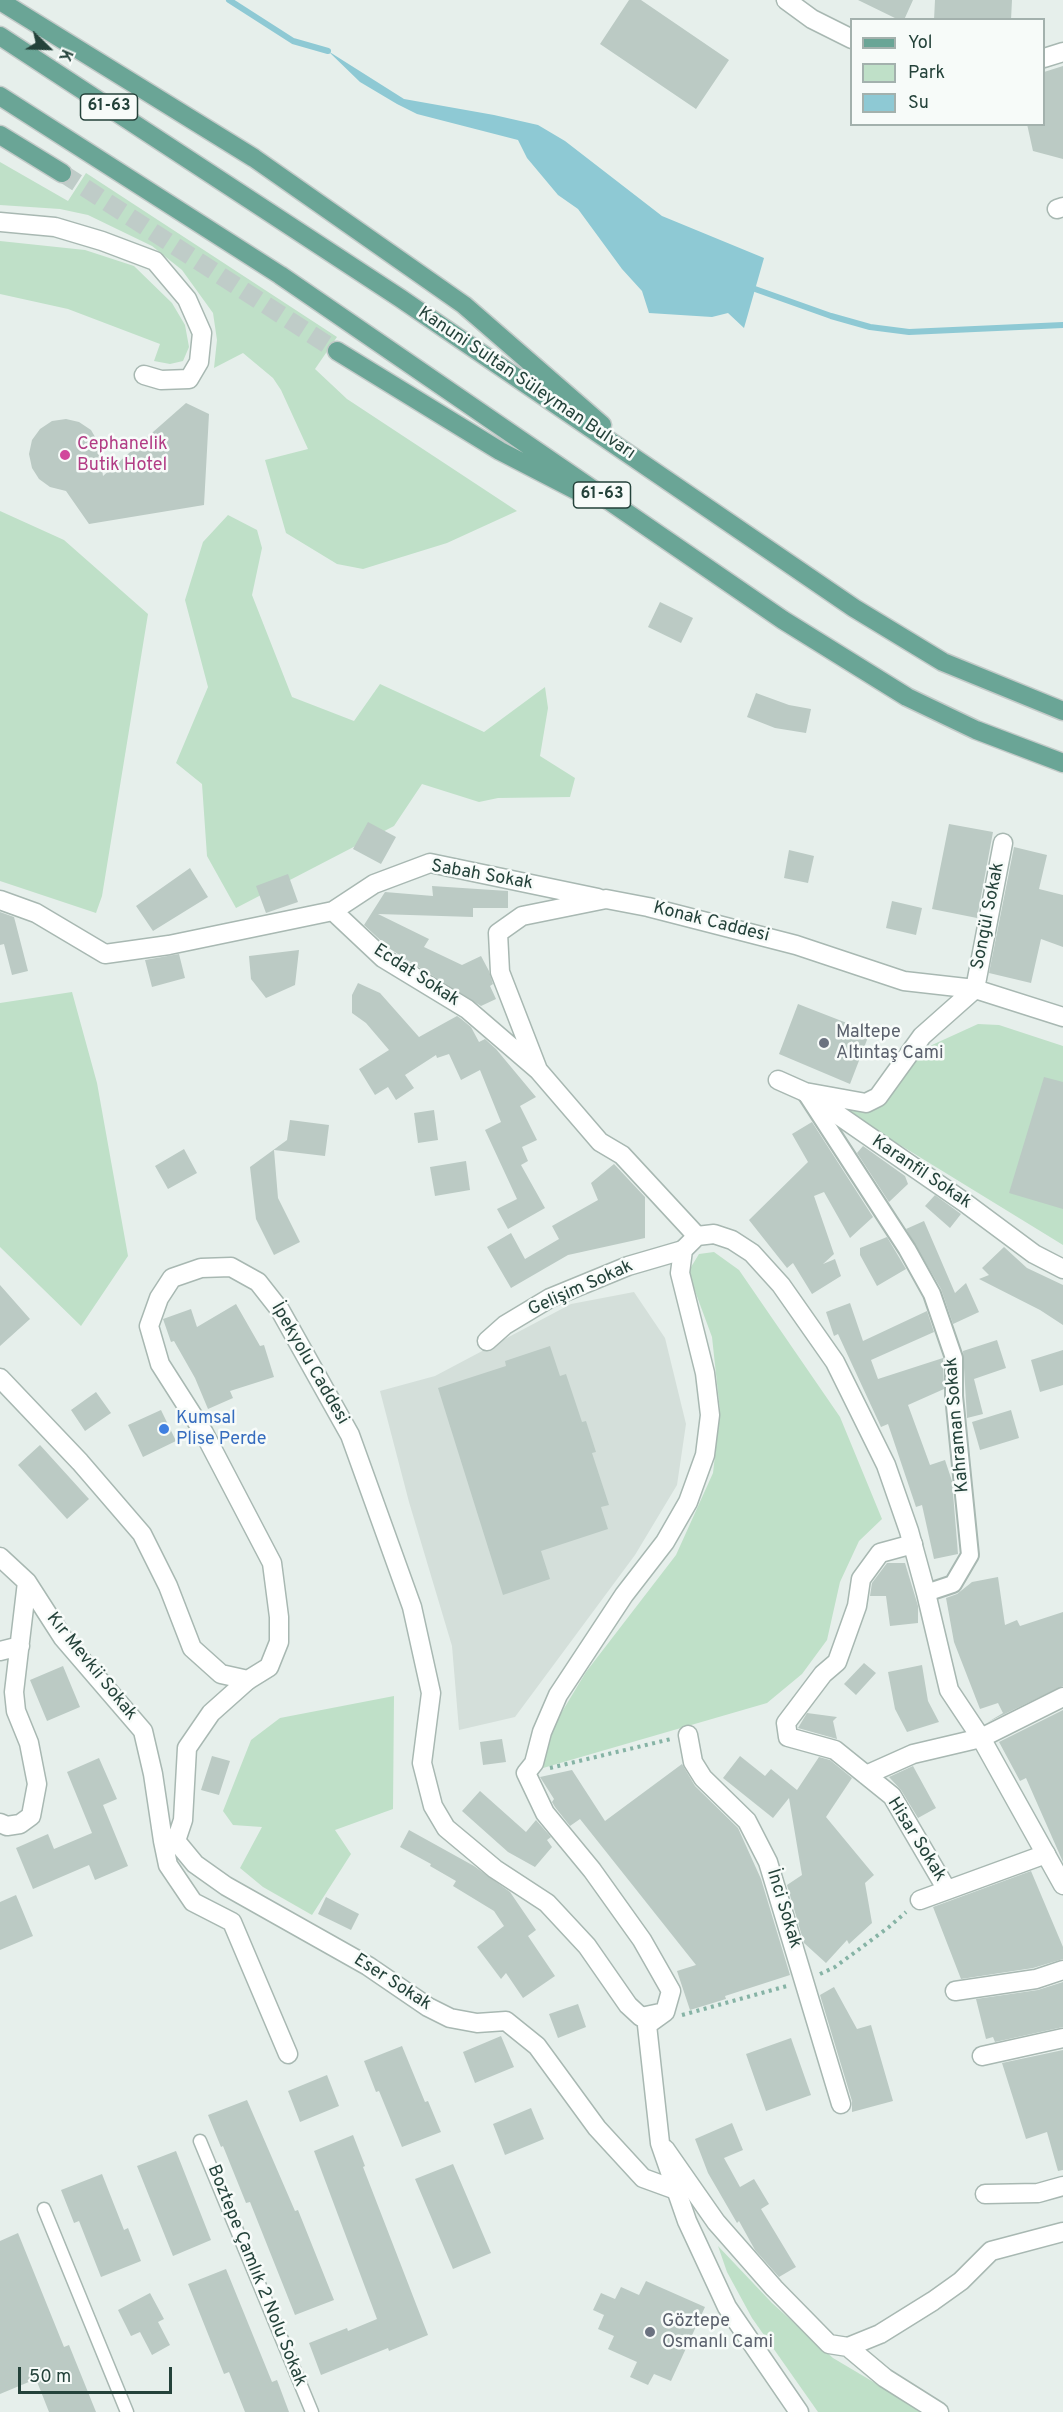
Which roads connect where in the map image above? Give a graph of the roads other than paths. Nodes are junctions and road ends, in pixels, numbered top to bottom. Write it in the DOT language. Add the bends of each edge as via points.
graph roads {
  1 [pos="786,0"];
  2 [pos="0,2"];
  3 [pos="0,36"];
  4 [pos="850,38"];
  5 [pos="1063,52"];
  6 [pos="1045,58"];
  7 [pos="0,96"];
  8 [pos="0,135"];
  9 [pos="62,173"];
  10 [pos="0,222"];
  11 [pos="337,351"];
  12 [pos="144,375"];
  13 [pos="657,474"];
  14 [pos="655,531"];
  15 [pos="1063,711"];
  16 [pos="1063,763"];
  17 [pos="1003,843"];
  18 [pos="606,899"];
  19 [pos="0,900"];
  20 [pos="333,910"];
  21 [pos="975,989"];
  22 [pos="1063,1017"];
  23 [pos="538,1070"];
  24 [pos="778,1080"];
  25 [pos="805,1092"];
  26 [pos="697,1236"];
  27 [pos="683,1250"];
  28 [pos="1063,1269"];
  29 [pos="487,1341"];
  30 [pos="0,1378"];
  31 [pos="913,1544"];
  32 [pos="0,1557"];
  33 [pos="27,1582"];
  34 [pos="926,1593"];
  35 [pos="20,1646"];
  36 [pos="0,1651"];
  37 [pos="248,1680"];
  38 [pos="1063,1697"];
  39 [pos="688,1735"];
  40 [pos="981,1738"];
  41 [pos="866,1775"];
  42 [pos="0,1823"];
  43 [pos="169,1841"];
  44 [pos="1046,1854"];
  45 [pos="1063,1885"];
  46 [pos="947,1890"];
  47 [pos="920,1900"];
  48 [pos="1063,1970"];
  49 [pos="955,1990"];
  50 [pos="665,2012"];
  51 [pos="1063,2038"];
  52 [pos="288,2054"];
  53 [pos="982,2056"];
  54 [pos="841,2104"];
  55 [pos="200,2141"];
  56 [pos="660,2143"];
  57 [pos="1063,2186"];
  58 [pos="676,2190"];
  59 [pos="985,2194"];
  60 [pos="44,2209"];
  61 [pos="1063,2232"];
  62 [pos="848,2347"];
  63 [pos="127,2412"];
  64 [pos="312,2412"];
  65 [pos="799,2412"];
  66 [pos="939,2412"];
  1 -- 4 [label="street" via="812,19"];
  2 -- 13 [label="main road, 61-63" via="254,158 464,304"];
  3 -- 13 [label="main road, Kanuni Sultan Süleyman Bulvarı / 61-63" via="400,298"];
  5 -- 6 [label="street"];
  7 -- 14 [label="main road, 61-63" via="280,275"];
  8 -- 9 [label="main road"];
  10 -- 12 [label="street" via="55,227 155,261 187,299 202,333 200,362 189,379 160,381"];
  11 -- 14 [label="main road, 61-63" via="500,451"];
  13 -- 15 [label="main road, Kanuni Sultan Süleyman Bulvarı / 61-63" via="854,608 943,662"];
  14 -- 16 [label="main road, 61-63" via="783,620 907,697 975,730"];
  17 -- 21 [label="street, Songül Sokak"];
  18 -- 20 [label="street, Sabah Sokak" via="430,863 374,884"];
  18 -- 21 [label="street, Konak Caddesi" via="796,945 904,981"];
  18 -- 23 [label="street, Konak Caddesi" via="522,916 498,933 500,972"];
  19 -- 20 [label="street" via="36,913 105,954 169,945"];
  20 -- 23 [label="street, Ecdat Sokak" via="383,958 467,1009"];
  21 -- 22 [label="street, Konak Caddesi"];
  21 -- 25 [label="street" via="922,1036 878,1097 866,1103"];
  23 -- 26 [label="street, Ecdat Sokak" via="600,1142 622,1155"];
  24 -- 25 [label="street, Karanfil Sokak"];
  25 -- 28 [label="street, Karanfil Sokak" via="1034,1254"];
  25 -- 34 [label="street, Kahraman Sokak" via="932,1294 954,1358 954,1396 970,1555 953,1584"];
  26 -- 27 [label="street"];
  26 -- 31 [label="street" via="714,1234 732,1240 752,1253 788,1294 835,1362 885,1465"];
  27 -- 29 [label="street, Gelişim Sokak" via="628,1266 550,1298 505,1325"];
  27 -- 50 [label="street" via="680,1274 705,1373 710,1415 705,1455 688,1502 665,1542 624,1595 558,1695 534,1763 526,1773 545,1813 642,1940 671,1991"];
  30 -- 37 [label="street" via="142,1534 192,1648 221,1674"];
  31 -- 34 [label="street"];
  31 -- 41 [label="street, Hisar Sokak" via="880,1553 861,1579 857,1606 837,1662 823,1674 786,1724 788,1737 835,1750"];
  32 -- 33 [label="street, Kır Mevkii Sokak"];
  33 -- 35 [label="street"];
  33 -- 43 [label="street, Kır Mevkii Sokak" via="63,1638 143,1731"];
  34 -- 40 [label="street" via="949,1690"];
  35 -- 36 [label="street"];
  35 -- 42 [label="street" via="14,1692 16,1711 29,1743 37,1784 31,1816 20,1824"];
  37 -- 43 [label="street" via="211,1713 187,1748 183,1820"];
  37 -- 50 [label="street, İpekyolu Caddesi" via="269,1667 279,1642 272,1563 204,1433 160,1364 149,1326 159,1298 172,1278 201,1268 231,1267 258,1282 280,1310 350,1435 412,1607 431,1693 422,1763 433,1806 446,1828 495,1869 547,1903 641,2017"];
  38 -- 40 [label="street"];
  39 -- 54 [label="street, İnci Sokak" via="693,1762 747,1821 768,1862"];
  40 -- 41 [label="street" via="913,1754"];
  40 -- 44 [label="street"];
  41 -- 46 [label="street, Hisar Sokak" via="892,1796"];
  43 -- 52 [label="street, Kır Mevkii Sokak" via="168,1865 193,1902 232,1922"];
  43 -- 58 [label="street, Eser Sokak" via="226,1886 368,1966 428,2007 450,2018 477,2023 506,2021 537,2046 597,2128 643,2178"];
  44 -- 45 [label="street"];
  44 -- 46 [label="street"];
  46 -- 47 [label="street"];
  48 -- 49 [label="street" via="1036,1979"];
  50 -- 56 [label="street" via="647,2025"];
  51 -- 53 [label="street"];
  55 -- 64 [label="lane, Boztepe Çamlık 2 Nolu Sokak"];
  56 -- 58 [label="street"];
  56 -- 62 [label="street" via="716,2222 774,2288 829,2344"];
  57 -- 59 [label="street" via="1038,2193"];
  58 -- 65 [label="street" via="727,2307"];
  60 -- 63 [label="lane"];
  61 -- 62 [label="street" via="991,2251 961,2281 933,2301 880,2334"];
  62 -- 66 [label="street" via="885,2379"];
}
